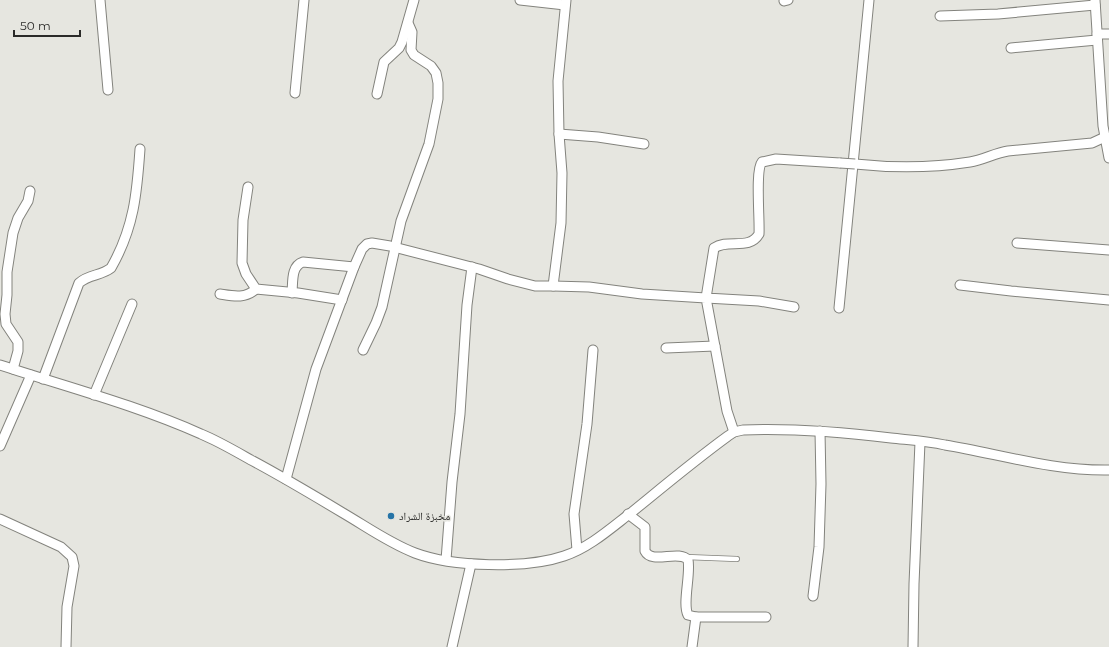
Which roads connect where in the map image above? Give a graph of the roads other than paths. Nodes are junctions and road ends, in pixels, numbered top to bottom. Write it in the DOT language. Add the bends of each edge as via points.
graph roads {
  1 [pos="100,0"];
  2 [pos="304,0"];
  3 [pos="414,0"];
  4 [pos="520,0"];
  5 [pos="869,0"];
  6 [pos="566,2"];
  7 [pos="1095,2"];
  8 [pos="940,16"];
  9 [pos="408,23"];
  10 [pos="1109,34"];
  11 [pos="1097,37"];
  12 [pos="1011,48"];
  13 [pos="108,90"];
  14 [pos="295,93"];
  15 [pos="377,94"];
  16 [pos="559,134"];
  17 [pos="1105,139"];
  18 [pos="644,144"];
  19 [pos="140,149"];
  20 [pos="1109,158"];
  21 [pos="248,187"];
  22 [pos="30,191"];
  23 [pos="1017,243"];
  24 [pos="396,247"];
  25 [pos="1109,250"];
  26 [pos="354,267"];
  27 [pos="472,267"];
  28 [pos="960,285"];
  29 [pos="553,286"];
  30 [pos="256,289"];
  31 [pos="292,292"];
  32 [pos="220,294"];
  33 [pos="706,298"];
  34 [pos="342,300"];
  35 [pos="1109,300"];
  36 [pos="132,304"];
  37 [pos="794,306"];
  38 [pos="839,308"];
  39 [pos="715,346"];
  40 [pos="666,348"];
  41 [pos="363,350"];
  42 [pos="593,350"];
  43 [pos="0,365"];
  44 [pos="13,369"];
  45 [pos="32,375"];
  46 [pos="43,379"];
  47 [pos="94,395"];
  48 [pos="738,431"];
  49 [pos="820,431"];
  50 [pos="920,442"];
  51 [pos="0,446"];
  52 [pos="1109,470"];
  53 [pos="286,479"];
  54 [pos="631,516"];
  55 [pos="0,519"];
  56 [pos="577,550"];
  57 [pos="686,557"];
  58 [pos="737,559"];
  59 [pos="446,560"];
  60 [pos="471,564"];
  61 [pos="813,596"];
  62 [pos="696,617"];
  63 [pos="766,617"];
  64 [pos="66,647"];
  65 [pos="452,647"];
  66 [pos="692,647"];
  67 [pos="913,647"];
  1 -- 13 [label="street"];
  2 -- 14 [label="street"];
  3 -- 9 [label="street"];
  4 -- 6 [label="street"];
  5 -- 38 [label="street"];
  6 -- 16 [label="street" via="558,81"];
  7 -- 8 [label="street" via="998,14"];
  7 -- 11 [label="street"];
  9 -- 15 [label="street" via="399,48 384,62"];
  9 -- 24 [label="street" via="412,32 414,55 431,66 436,73 438,98 429,144 401,221"];
  10 -- 11 [label="street"];
  11 -- 12 [label="street"];
  11 -- 17 [label="street"];
  16 -- 18 [label="street"];
  16 -- 29 [label="street" via="562,174 561,223"];
  17 -- 20 [label="street"];
  17 -- 33 [label="street, bridge" via="1092,143 1008,150 980,160 927,167 776,159 762,162 759,174 759,234 747,244 714,248"];
  19 -- 46 [label="street" via="135,205 128,231 111,268 106,272 91,275 79,283"];
  21 -- 30 [label="street" via="243,220 242,263"];
  22 -- 44 [label="street" via="13,233 7,272 6,324 18,342"];
  23 -- 25 [label="street"];
  24 -- 26 [label="street" via="368,244 362,249"];
  24 -- 27 [label="street"];
  24 -- 41 [label="street" via="382,307"];
  26 -- 31 [label="street" via="304,262 298,264 295,268"];
  26 -- 34 [label="street"];
  27 -- 29 [label="street" via="535,286"];
  27 -- 59 [label="street"];
  28 -- 35 [label="street"];
  29 -- 33 [label="street"];
  30 -- 31 [label="street"];
  30 -- 32 [label="street" via="245,296"];
  31 -- 34 [label="street"];
  33 -- 37 [label="street"];
  33 -- 39 [label="street"];
  34 -- 53 [label="street" via="316,369"];
  36 -- 47 [label="street"];
  39 -- 40 [label="street"];
  39 -- 48 [label="street" via="727,410"];
  42 -- 56 [label="street" via="587,424 574,514"];
  43 -- 44 [label="street"];
  44 -- 45 [label="street"];
  45 -- 46 [label="street"];
  45 -- 51 [label="street"];
  46 -- 47 [label="street"];
  47 -- 53 [label="street" via="201,434"];
  48 -- 49 [label="street"];
  48 -- 54 [label="street"];
  49 -- 50 [label="street"];
  49 -- 61 [label="street" via="819,547"];
  50 -- 52 [label="street" via="943,444 1062,467"];
  50 -- 67 [label="street"];
  53 -- 59 [label="street" via="391,542 416,554"];
  54 -- 56 [label="street"];
  54 -- 57 [label="street" via="645,527 646,554 652,557"];
  55 -- 64 [label="street" via="61,547 72,557 74,566 67,607"];
  56 -- 60 [label="street" via="562,557 539,562"];
  57 -- 58 [label="lane"];
  57 -- 62 [label="street" via="689,563 686,612"];
  59 -- 60 [label="street"];
  60 -- 65 [label="street"];
  62 -- 63 [label="street"];
  62 -- 66 [label="street"];
}
